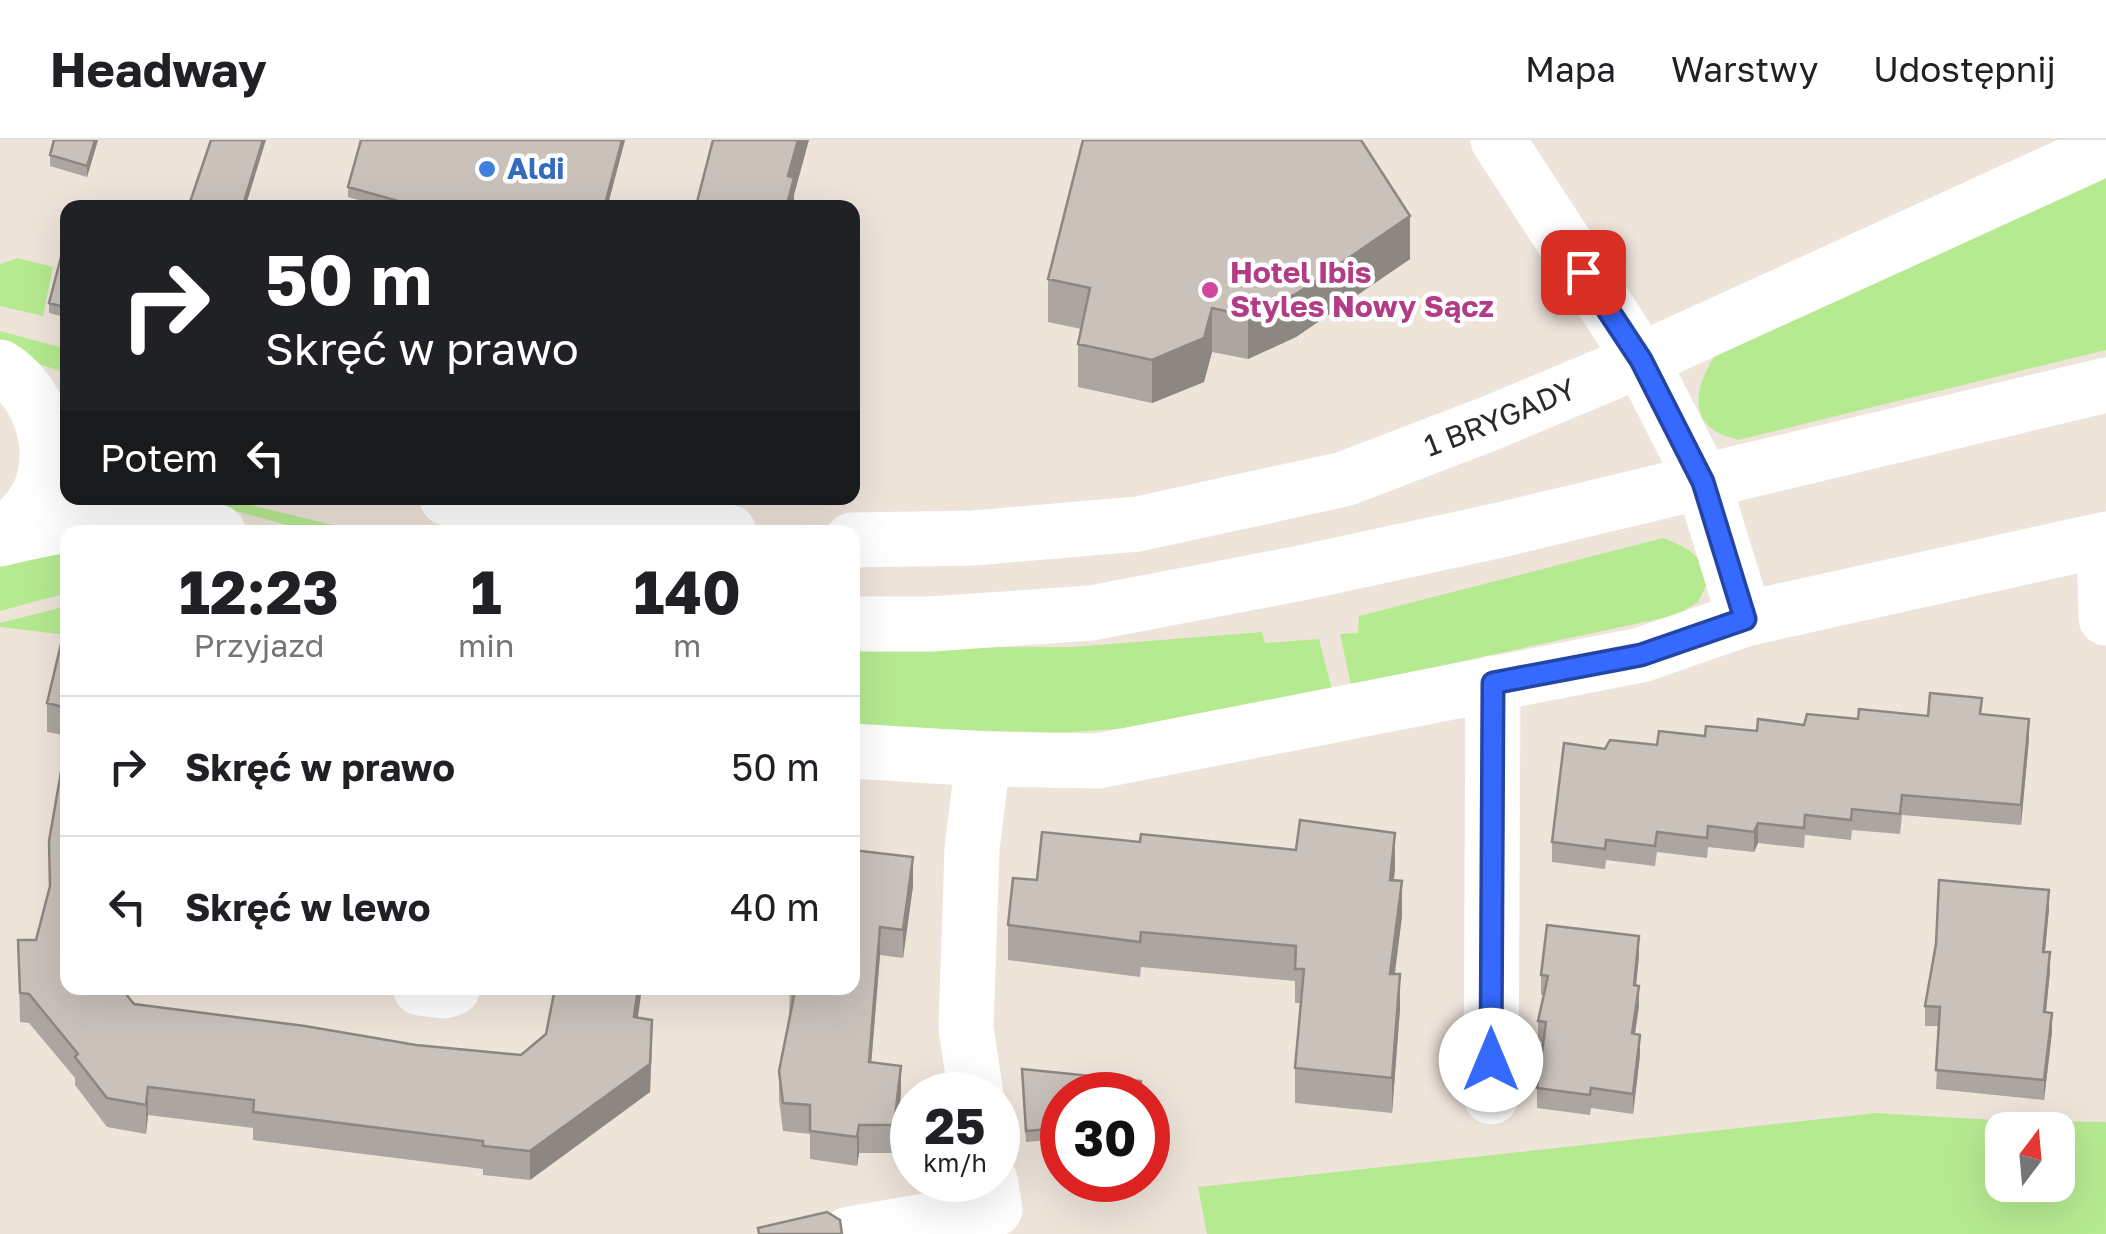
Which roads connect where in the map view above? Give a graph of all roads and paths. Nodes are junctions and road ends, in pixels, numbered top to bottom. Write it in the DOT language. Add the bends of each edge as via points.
graph roads {
  1 [pos="1498,140"];
  2 [pos="2106,148"];
  3 [pos="1641,360"];
  4 [pos="2106,384"];
  5 [pos="32,391"];
  6 [pos="1703,482"];
  7 [pos="481,505"];
  8 [pos="189,525"];
  9 [pos="658,525"];
  10 [pos="0,539"];
  11 [pos="2105,539"];
  12 [pos="860,540"];
  13 [pos="2106,618"];
  14 [pos="1745,619"];
  15 [pos="860,624"];
  16 [pos="1493,683"];
  17 [pos="860,751"];
  18 [pos="983,759"];
  19 [pos="973,1072"];
  20 [pos="1491,1097"];
  21 [pos="994,1202"];
  22 [pos="850,1234"];
  1 -- 3 [label="street"];
  2 -- 3 [label="street, 1 BRYGADY"];
  3 -- 6 [label="street"];
  3 -- 12 [label="street, 1 BRYGADY" via="1344,479 1138,524"];
  4 -- 6 [label="street"];
  5 -- 10 [label="street" via="48,457 40,490"];
  6 -- 14 [label="street"];
  6 -- 15 [label="street" via="1090,613"];
  7 -- 9 [label="street"];
  8 -- 10 [label="street" via="120,517"];
  11 -- 13 [label="street"];
  11 -- 14 [label="street"];
  14 -- 16 [label="street" via="1641,655"];
  16 -- 18 [label="street" via="1098,761"];
  16 -- 20 [label="street"];
  17 -- 18 [label="street"];
  18 -- 19 [label="street" via="972,849 966,1028"];
  21 -- 22 [label="street" via="995,1210"];
}
